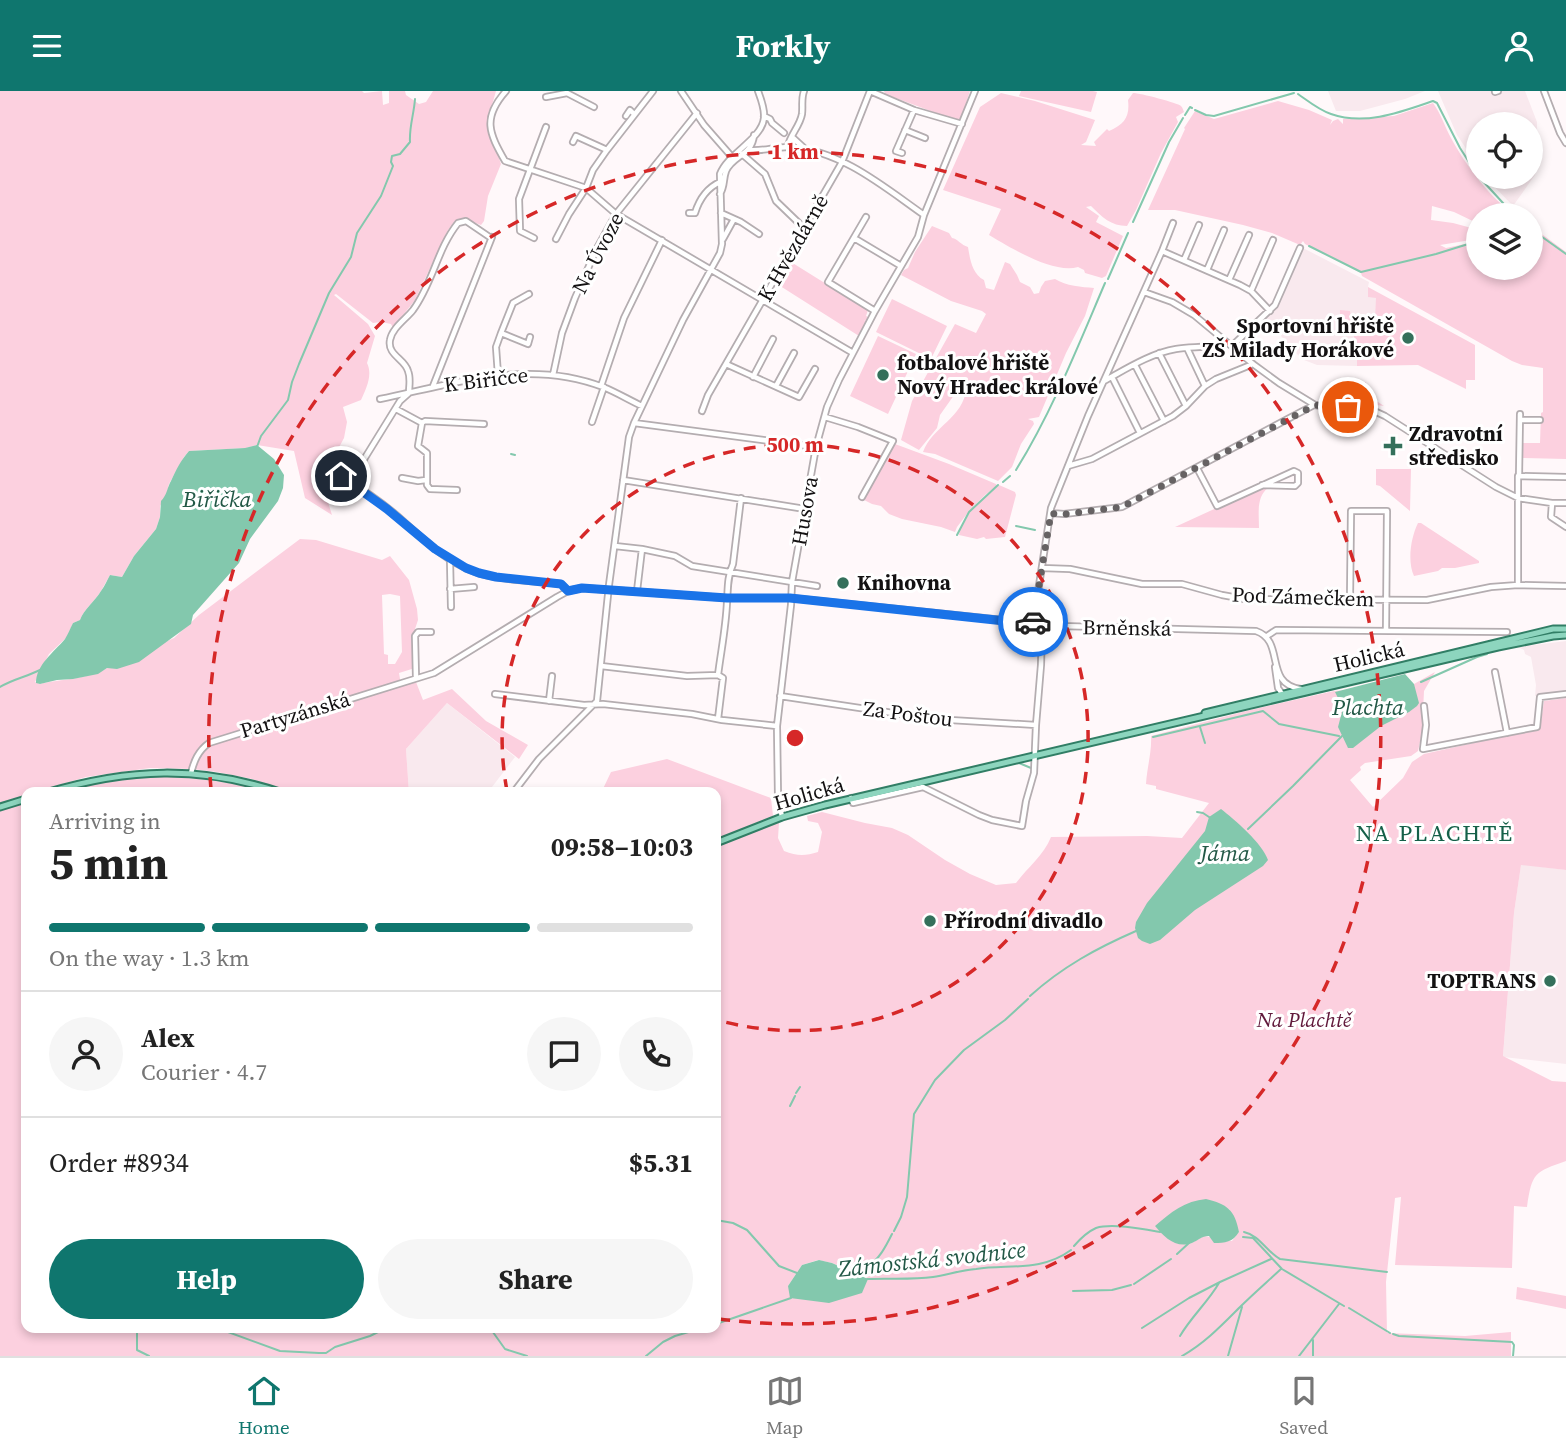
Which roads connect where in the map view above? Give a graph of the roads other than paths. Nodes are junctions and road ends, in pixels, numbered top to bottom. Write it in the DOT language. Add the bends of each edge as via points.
graph roads {
  1 [pos="506,91"];
  2 [pos="653,91"];
  3 [pos="681,91"];
  4 [pos="758,91"];
  5 [pos="804,91"];
  6 [pos="870,91"];
  7 [pos="975,91"];
  8 [pos="1544,91"];
  9 [pos="567,92"];
  10 [pos="546,97"];
  11 [pos="560,101"];
  12 [pos="594,107"];
  13 [pos="914,110"];
  14 [pos="697,113"];
  15 [pos="634,114"];
  16 [pos="626,116"];
  17 [pos="764,116"];
  18 [pos="962,124"];
  19 [pos="546,127"];
  20 [pos="905,130"];
  21 [pos="784,133"];
  22 [pos="754,135"];
  23 [pos="792,137"];
  24 [pos="925,138"];
  25 [pos="573,142"];
  26 [pos="1566,143"];
  27 [pos="788,146"];
  28 [pos="805,149"];
  29 [pos="607,150"];
  30 [pos="748,151"];
  31 [pos="902,153"];
  32 [pos="742,154"];
  33 [pos="732,157"];
  34 [pos="842,162"];
  35 [pos="531,170"];
  36 [pos="720,183"];
  37 [pos="586,188"];
  38 [pos="720,194"];
  39 [pos="689,213"];
  40 [pos="721,213"];
  41 [pos="616,214"];
  42 [pos="924,215"];
  43 [pos="866,216"];
  44 [pos="734,219"];
  45 [pos="1173,223"];
  46 [pos="1199,225"];
  47 [pos="804,228"];
  48 [pos="1224,230"];
  49 [pos="759,234"];
  50 [pos="1249,235"];
  51 [pos="854,238"];
  52 [pos="534,239"];
  53 [pos="556,239"];
  54 [pos="662,240"];
  55 [pos="1273,240"];
  56 [pos="722,241"];
  57 [pos="1300,248"];
  58 [pos="1162,251"];
  59 [pos="1184,260"];
  60 [pos="901,267"];
  61 [pos="711,269"];
  62 [pos="1207,270"];
  63 [pos="1229,280"];
  64 [pos="1251,291"];
  65 [pos="1144,292"];
  66 [pos="529,294"];
  67 [pos="763,300"];
  68 [pos="875,311"];
  69 [pos="1270,311"];
  70 [pos="501,333"];
  71 [pos="530,337"];
  72 [pos="774,339"];
  73 [pos="1230,344"];
  74 [pos="1187,348"];
  75 [pos="794,353"];
  76 [pos="853,353"];
  77 [pos="1159,353"];
  78 [pos="726,364"];
  79 [pos="1253,364"];
  80 [pos="1135,365"];
  81 [pos="815,369"];
  82 [pos="498,375"];
  83 [pos="553,375"];
  84 [pos="753,377"];
  85 [pos="1112,377"];
  86 [pos="1104,381"];
  87 [pos="433,386"];
  88 [pos="1205,386"];
  89 [pos="602,387"];
  90 [pos="776,387"];
  91 [pos="409,393"];
  92 [pos="380,399"];
  93 [pos="1315,405"];
  94 [pos="642,406"];
  95 [pos="1186,406"];
  96 [pos="396,409"];
  97 [pos="702,411"];
  98 [pos="825,417"];
  99 [pos="1540,420"];
  100 [pos="1164,421"];
  101 [pos="592,422"];
  102 [pos="422,423"];
  103 [pos="634,423"];
  104 [pos="484,424"];
  105 [pos="1140,433"];
  106 [pos="816,447"];
  107 [pos="1067,467"];
  108 [pos="1197,468"];
  109 [pos="333,471"];
  110 [pos="1519,476"];
  111 [pos="1566,477"];
  112 [pos="402,478"];
  113 [pos="426,480"];
  114 [pos="623,480"];
  115 [pos="350,482"];
  116 [pos="1262,485"];
  117 [pos="457,491"];
  118 [pos="862,497"];
  119 [pos="741,498"];
  120 [pos="1518,498"];
  121 [pos="1552,503"];
  122 [pos="1566,503"];
  123 [pos="805,509"];
  124 [pos="1051,513"];
  125 [pos="1566,527"];
  126 [pos="615,546"];
  127 [pos="642,549"];
  128 [pos="450,560"];
  129 [pos="1042,568"];
  130 [pos="729,571"];
  131 [pos="792,582"];
  132 [pos="1518,585"];
  133 [pos="817,586"];
  134 [pos="1566,586"];
  135 [pos="474,587"];
  136 [pos="450,589"];
  137 [pos="609,590"];
  138 [pos="568,591"];
  139 [pos="637,591"];
  140 [pos="727,598"];
  141 [pos="790,598"];
  142 [pos="1350,599"];
  143 [pos="1386,600"];
  144 [pos="451,607"];
  145 [pos="1033,624"];
  146 [pos="1042,625"];
  147 [pos="1566,629"];
  148 [pos="1386,631"];
  149 [pos="431,632"];
  150 [pos="1507,632"];
  151 [pos="1566,635"];
  152 [pos="1267,636"];
  153 [pos="1274,656"];
  154 [pos="601,666"];
  155 [pos="1495,672"];
  156 [pos="718,675"];
  157 [pos="552,676"];
  158 [pos="416,678"];
  159 [pos="1303,689"];
  160 [pos="1280,691"];
  161 [pos="495,694"];
  162 [pos="1566,694"];
  163 [pos="780,696"];
  164 [pos="1290,697"];
  165 [pos="549,701"];
  166 [pos="593,705"];
  167 [pos="1424,706"];
  168 [pos="718,719"];
  169 [pos="1180,720"];
  170 [pos="1036,725"];
  171 [pos="777,726"];
  172 [pos="1507,733"];
  173 [pos="1036,754"];
  174 [pos="191,773"];
  175 [pos="66,787"];
  176 [pos="264,787"];
  177 [pos="518,787"];
  178 [pos="851,799"];
  179 [pos="21,801"];
  180 [pos="0,807"];
  181 [pos="782,817"];
  182 [pos="721,841"];
  1 -- 35 [label="street" via="489,124 505,161"];
  2 -- 15 [label="street"];
  3 -- 14 [label="street"];
  4 -- 17 [label="street"];
  5 -- 23 [label="street" via="802,116"];
  6 -- 13 [label="street"];
  6 -- 34 [label="street, K Hvězdárně"];
  7 -- 18 [label="street, Husova"];
  8 -- 26 [label="street"];
  9 -- 10 [label="street"];
  9 -- 11 [label="street"];
  9 -- 12 [label="street"];
  13 -- 18 [label="street"];
  13 -- 20 [label="street"];
  14 -- 33 [label="street"];
  14 -- 41 [label="street, Na Úvoze"];
  15 -- 16 [label="street" via="629,110"];
  15 -- 29 [label="street"];
  17 -- 21 [label="street"];
  17 -- 22 [label="street"];
  18 -- 42 [label="street, Husova"];
  19 -- 35 [label="street"];
  20 -- 24 [label="street"];
  20 -- 31 [label="street" via="896,151"];
  22 -- 30 [label="street"];
  22 -- 33 [label="street"];
  23 -- 27 [label="street"];
  23 -- 28 [label="street"];
  25 -- 29 [label="street" via="576,136"];
  27 -- 28 [label="street"];
  27 -- 30 [label="street"];
  28 -- 34 [label="street"];
  29 -- 37 [label="street"];
  30 -- 32 [label="street"];
  32 -- 38 [label="street" via="728,168"];
  32 -- 47 [label="street" via="765,174 776,201"];
  33 -- 36 [label="street" via="722,169"];
  34 -- 42 [label="street"];
  34 -- 47 [label="street, K Hvězdárně"];
  35 -- 37 [label="street"];
  35 -- 52 [label="street" via="519,199 520,231"];
  36 -- 38 [label="street"];
  36 -- 39 [label="street" via="710,186 695,213"];
  37 -- 41 [label="street"];
  37 -- 53 [label="street"];
  38 -- 40 [label="street"];
  40 -- 44 [label="street"];
  40 -- 56 [label="street"];
  41 -- 54 [label="street"];
  41 -- 83 [label="street, Na Úvoze" via="575,297"];
  42 -- 60 [label="street, Husova"];
  43 -- 51 [label="street"];
  44 -- 49 [label="street"];
  44 -- 56 [label="street"];
  45 -- 58 [label="street"];
  46 -- 59 [label="street"];
  47 -- 67 [label="street, K Hvězdárně"];
  48 -- 62 [label="street"];
  50 -- 63 [label="street"];
  51 -- 60 [label="street"];
  51 -- 68 [label="street" via="828,282"];
  54 -- 61 [label="street"];
  54 -- 89 [label="street" via="624,318"];
  55 -- 64 [label="street"];
  56 -- 61 [label="street"];
  57 -- 69 [label="street"];
  58 -- 59 [label="street"];
  58 -- 65 [label="street"];
  59 -- 62 [label="street"];
  60 -- 68 [label="street, Husova"];
  61 -- 67 [label="street"];
  61 -- 94 [label="street"];
  62 -- 63 [label="street"];
  63 -- 64 [label="street"];
  64 -- 69 [label="street"];
  65 -- 73 [label="street" via="1194,314"];
  65 -- 86 [label="street"];
  66 -- 70 [label="street" via="513,303"];
  67 -- 76 [label="street"];
  67 -- 78 [label="street, K Hvězdárně"];
  68 -- 76 [label="street, Husova"];
  69 -- 73 [label="street"];
  70 -- 71 [label="street" via="528,344"];
  70 -- 82 [label="street" via="496,347"];
  72 -- 84 [label="street"];
  73 -- 74 [label="street"];
  73 -- 79 [label="street"];
  74 -- 77 [label="street"];
  74 -- 88 [label="street"];
  75 -- 90 [label="street"];
  76 -- 98 [label="street, Husova"];
  77 -- 80 [label="street"];
  77 -- 95 [label="street"];
  78 -- 84 [label="street"];
  78 -- 97 [label="street, K Hvězdárně"];
  79 -- 88 [label="street"];
  79 -- 93 [label="street"];
  80 -- 85 [label="street"];
  80 -- 100 [label="street"];
  81 -- 90 [label="street" via="799,397"];
  82 -- 83 [label="street, K Biřičce"];
  82 -- 87 [label="street, K Biřičce"];
  83 -- 89 [label="street, K Biřičce"];
  84 -- 90 [label="street"];
  85 -- 86 [label="street"];
  85 -- 105 [label="street"];
  86 -- 107 [label="street"];
  87 -- 91 [label="street, K Biřičce"];
  87 -- 91 [label="street" via="492,237 466,221 458,222 450,234 424,293 391,337 393,354 408,368"];
  88 -- 95 [label="street"];
  89 -- 94 [label="street, K Biřičce"];
  89 -- 101 [label="street"];
  91 -- 92 [label="street, K Biřičce"];
  91 -- 96 [label="street"];
  93 -- 108 [label="street"];
  93 -- 120 [label="street" via="1372,410"];
  94 -- 103 [label="street"];
  95 -- 100 [label="street"];
  96 -- 102 [label="street, K Biřičce"];
  96 -- 115 [label="street"];
  98 -- 106 [label="street, Husova"];
  98 -- 118 [label="street" via="893,441"];
  99 -- 110 [label="street" via="1520,417"];
  100 -- 105 [label="street"];
  102 -- 104 [label="street, K Biřičce"];
  102 -- 113 [label="street" via="418,446 427,453"];
  103 -- 106 [label="street"];
  103 -- 114 [label="street"];
  105 -- 107 [label="street"];
  106 -- 123 [label="street, Husova"];
  107 -- 124 [label="street"];
  108 -- 116 [label="street" via="1217,506"];
  108 -- 124 [label="street" via="1122,507"];
  109 -- 115 [label="street"];
  110 -- 111 [label="street"];
  110 -- 120 [label="street"];
  112 -- 113 [label="street"];
  113 -- 117 [label="street" via="430,489"];
  114 -- 119 [label="street"];
  114 -- 126 [label="street"];
  115 -- 128 [label="street"];
  116 -- 116 [label="street" via="1294,486 1298,473 1294,471"];
  119 -- 123 [label="street"];
  119 -- 130 [label="street"];
  120 -- 121 [label="street"];
  120 -- 132 [label="street"];
  121 -- 122 [label="street"];
  121 -- 125 [label="street" via="1551,517"];
  123 -- 131 [label="street, Husova"];
  124 -- 129 [label="street"];
  126 -- 127 [label="street"];
  126 -- 137 [label="street"];
  127 -- 130 [label="street" via="675,556 686,564"];
  127 -- 139 [label="street"];
  128 -- 136 [label="street"];
  128 -- 138 [label="street" via="479,573 561,584"];
  129 -- 142 [label="street, Pod Zámečkem" via="1142,584 1182,585 1244,599"];
  129 -- 145 [label="street"];
  130 -- 131 [label="street"];
  130 -- 140 [label="street"];
  131 -- 133 [label="street"];
  131 -- 141 [label="street, Husova"];
  132 -- 134 [label="street, Pod Zámečkem"];
  132 -- 143 [label="street, Pod Zámečkem" via="1427,600"];
  135 -- 136 [label="street"];
  136 -- 144 [label="street"];
  137 -- 138 [label="street, Partyzánská"];
  137 -- 139 [label="street, Brněnská"];
  137 -- 154 [label="street"];
  138 -- 158 [label="street, Partyzánská" via="434,673"];
  139 -- 140 [label="street, Brněnská"];
  140 -- 141 [label="street, Brněnská"];
  140 -- 156 [label="street"];
  141 -- 145 [label="street, Brněnská"];
  141 -- 163 [label="street, Husova"];
  142 -- 143 [label="street, Pod Zámečkem"];
  142 -- 143 [label="street" via="1351,511 1387,511"];
  143 -- 148 [label="street"];
  145 -- 146 [label="street, Brněnská"];
  146 -- 152 [label="street, Brněnská" via="1256,631"];
  146 -- 170 [label="street"];
  147 -- 159 [label="main road, Holická"];
  148 -- 150 [label="street, Brněnská"];
  148 -- 152 [label="street, Brněnská" via="1276,631"];
  149 -- 158 [label="street" via="415,636"];
  151 -- 164 [label="main road, Holická"];
  152 -- 153 [label="street"];
  153 -- 159 [label="street" via="1281,679"];
  153 -- 160 [label="street"];
  154 -- 156 [label="street"];
  154 -- 166 [label="street"];
  155 -- 172 [label="street"];
  156 -- 168 [label="street" via="723,678"];
  157 -- 165 [label="street"];
  158 -- 174 [label="street, Partyzánská" via="214,741 200,752"];
  159 -- 160 [label="main road, Holická"];
  160 -- 164 [label="street"];
  160 -- 169 [label="main road, Holická"];
  161 -- 165 [label="street"];
  162 -- 172 [label="street" via="1540,697 1537,727"];
  163 -- 170 [label="street, Za Poštou" via="933,719"];
  163 -- 171 [label="street, Husova"];
  164 -- 169 [label="main road, Holická"];
  165 -- 166 [label="street"];
  166 -- 168 [label="street"];
  166 -- 177 [label="street"];
  167 -- 172 [label="street" via="1423,749"];
  168 -- 171 [label="street"];
  169 -- 173 [label="main road, Holická"];
  170 -- 173 [label="street"];
  171 -- 181 [label="street, Husova"];
  173 -- 178 [label="main road, Holická"];
  173 -- 178 [label="street" via="1022,826 992,820 923,787 853,803"];
  174 -- 175 [label="main road" via="150,772"];
  174 -- 176 [label="main road"];
  178 -- 181 [label="main road, Holická"];
  179 -- 180 [label="main road"];
  181 -- 182 [label="main road, Holická"];
}
